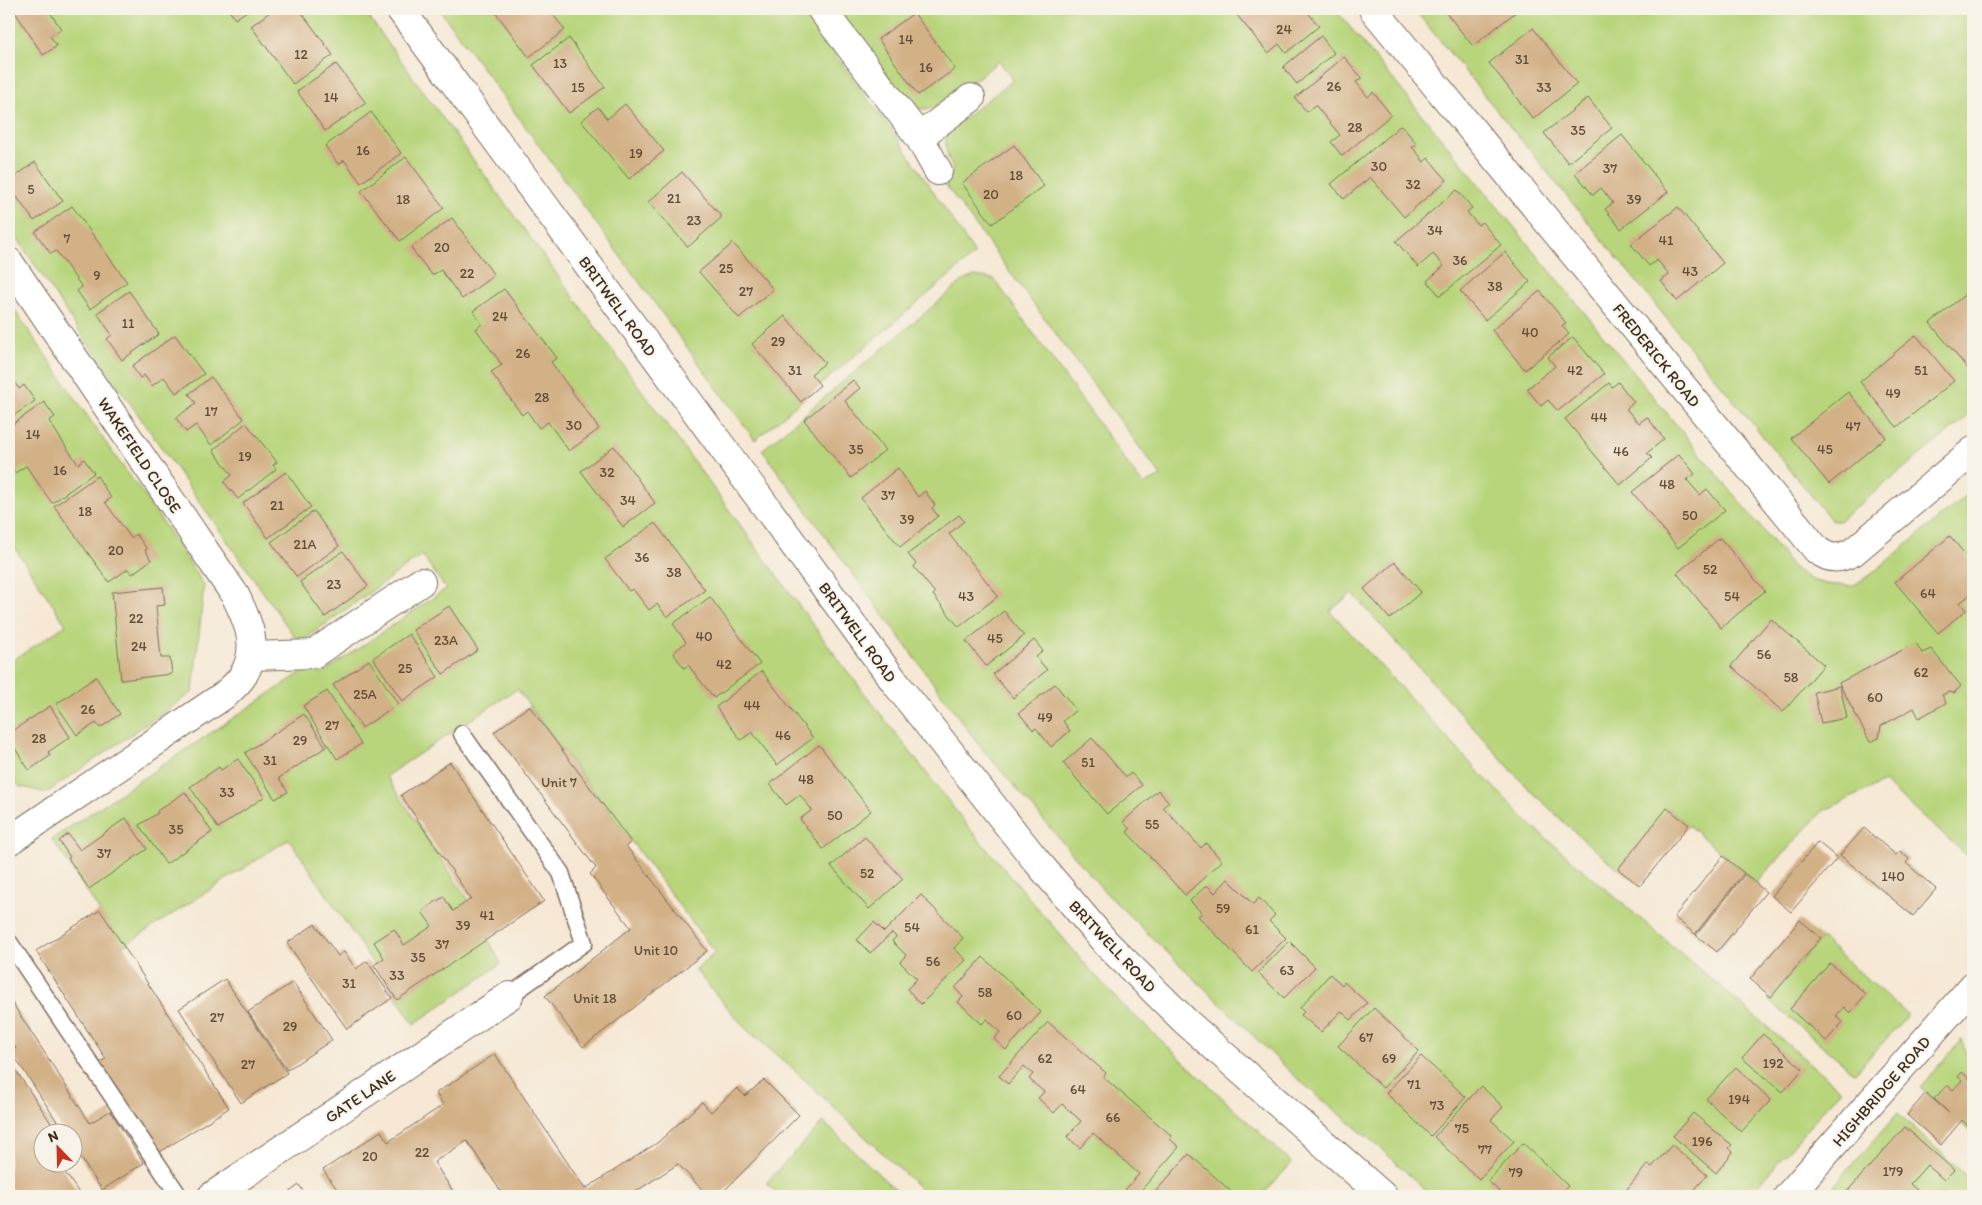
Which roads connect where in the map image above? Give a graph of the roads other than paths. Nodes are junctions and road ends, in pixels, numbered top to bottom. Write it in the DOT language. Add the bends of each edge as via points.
graph roads {
  1 [pos="400,9"];
  2 [pos="821,9"];
  3 [pos="1373,9"];
  4 [pos="971,98"];
  5 [pos="919,136"];
  6 [pos="938,170"];
  7 [pos="9,262"];
  8 [pos="1973,451"];
  9 [pos="421,582"];
  10 [pos="251,656"];
  11 [pos="462,734"];
  12 [pos="13,830"];
  13 [pos="9,942"];
  14 [pos="1973,986"];
  15 [pos="509,996"];
  16 [pos="1795,1194"];
  17 [pos="179,1196"];
  18 [pos="212,1196"];
  19 [pos="1383,1196"];
  1 -- 19 [label="street, BRITWELL ROAD" via="897,685 1034,858 1107,944 1178,1014"];
  2 -- 5 [label="street"];
  3 -- 8 [label="street, FREDERICK ROAD" via="1825,556 1832,558 1853,552"];
  4 -- 5 [label="street"];
  5 -- 6 [label="street"];
  7 -- 10 [label="street, WAKEFIELD CLOSE" via="235,595 250,626"];
  9 -- 10 [label="street" via="313,654"];
  10 -- 12 [label="street, WAKEFIELD CLOSE" via="242,677 226,694"];
  11 -- 15 [label="lane" via="561,873 584,943"];
  13 -- 17 [label="lane"];
  14 -- 16 [label="street, HIGHBRIDGE ROAD"];
  15 -- 18 [label="street, GATE LANE"];
}
